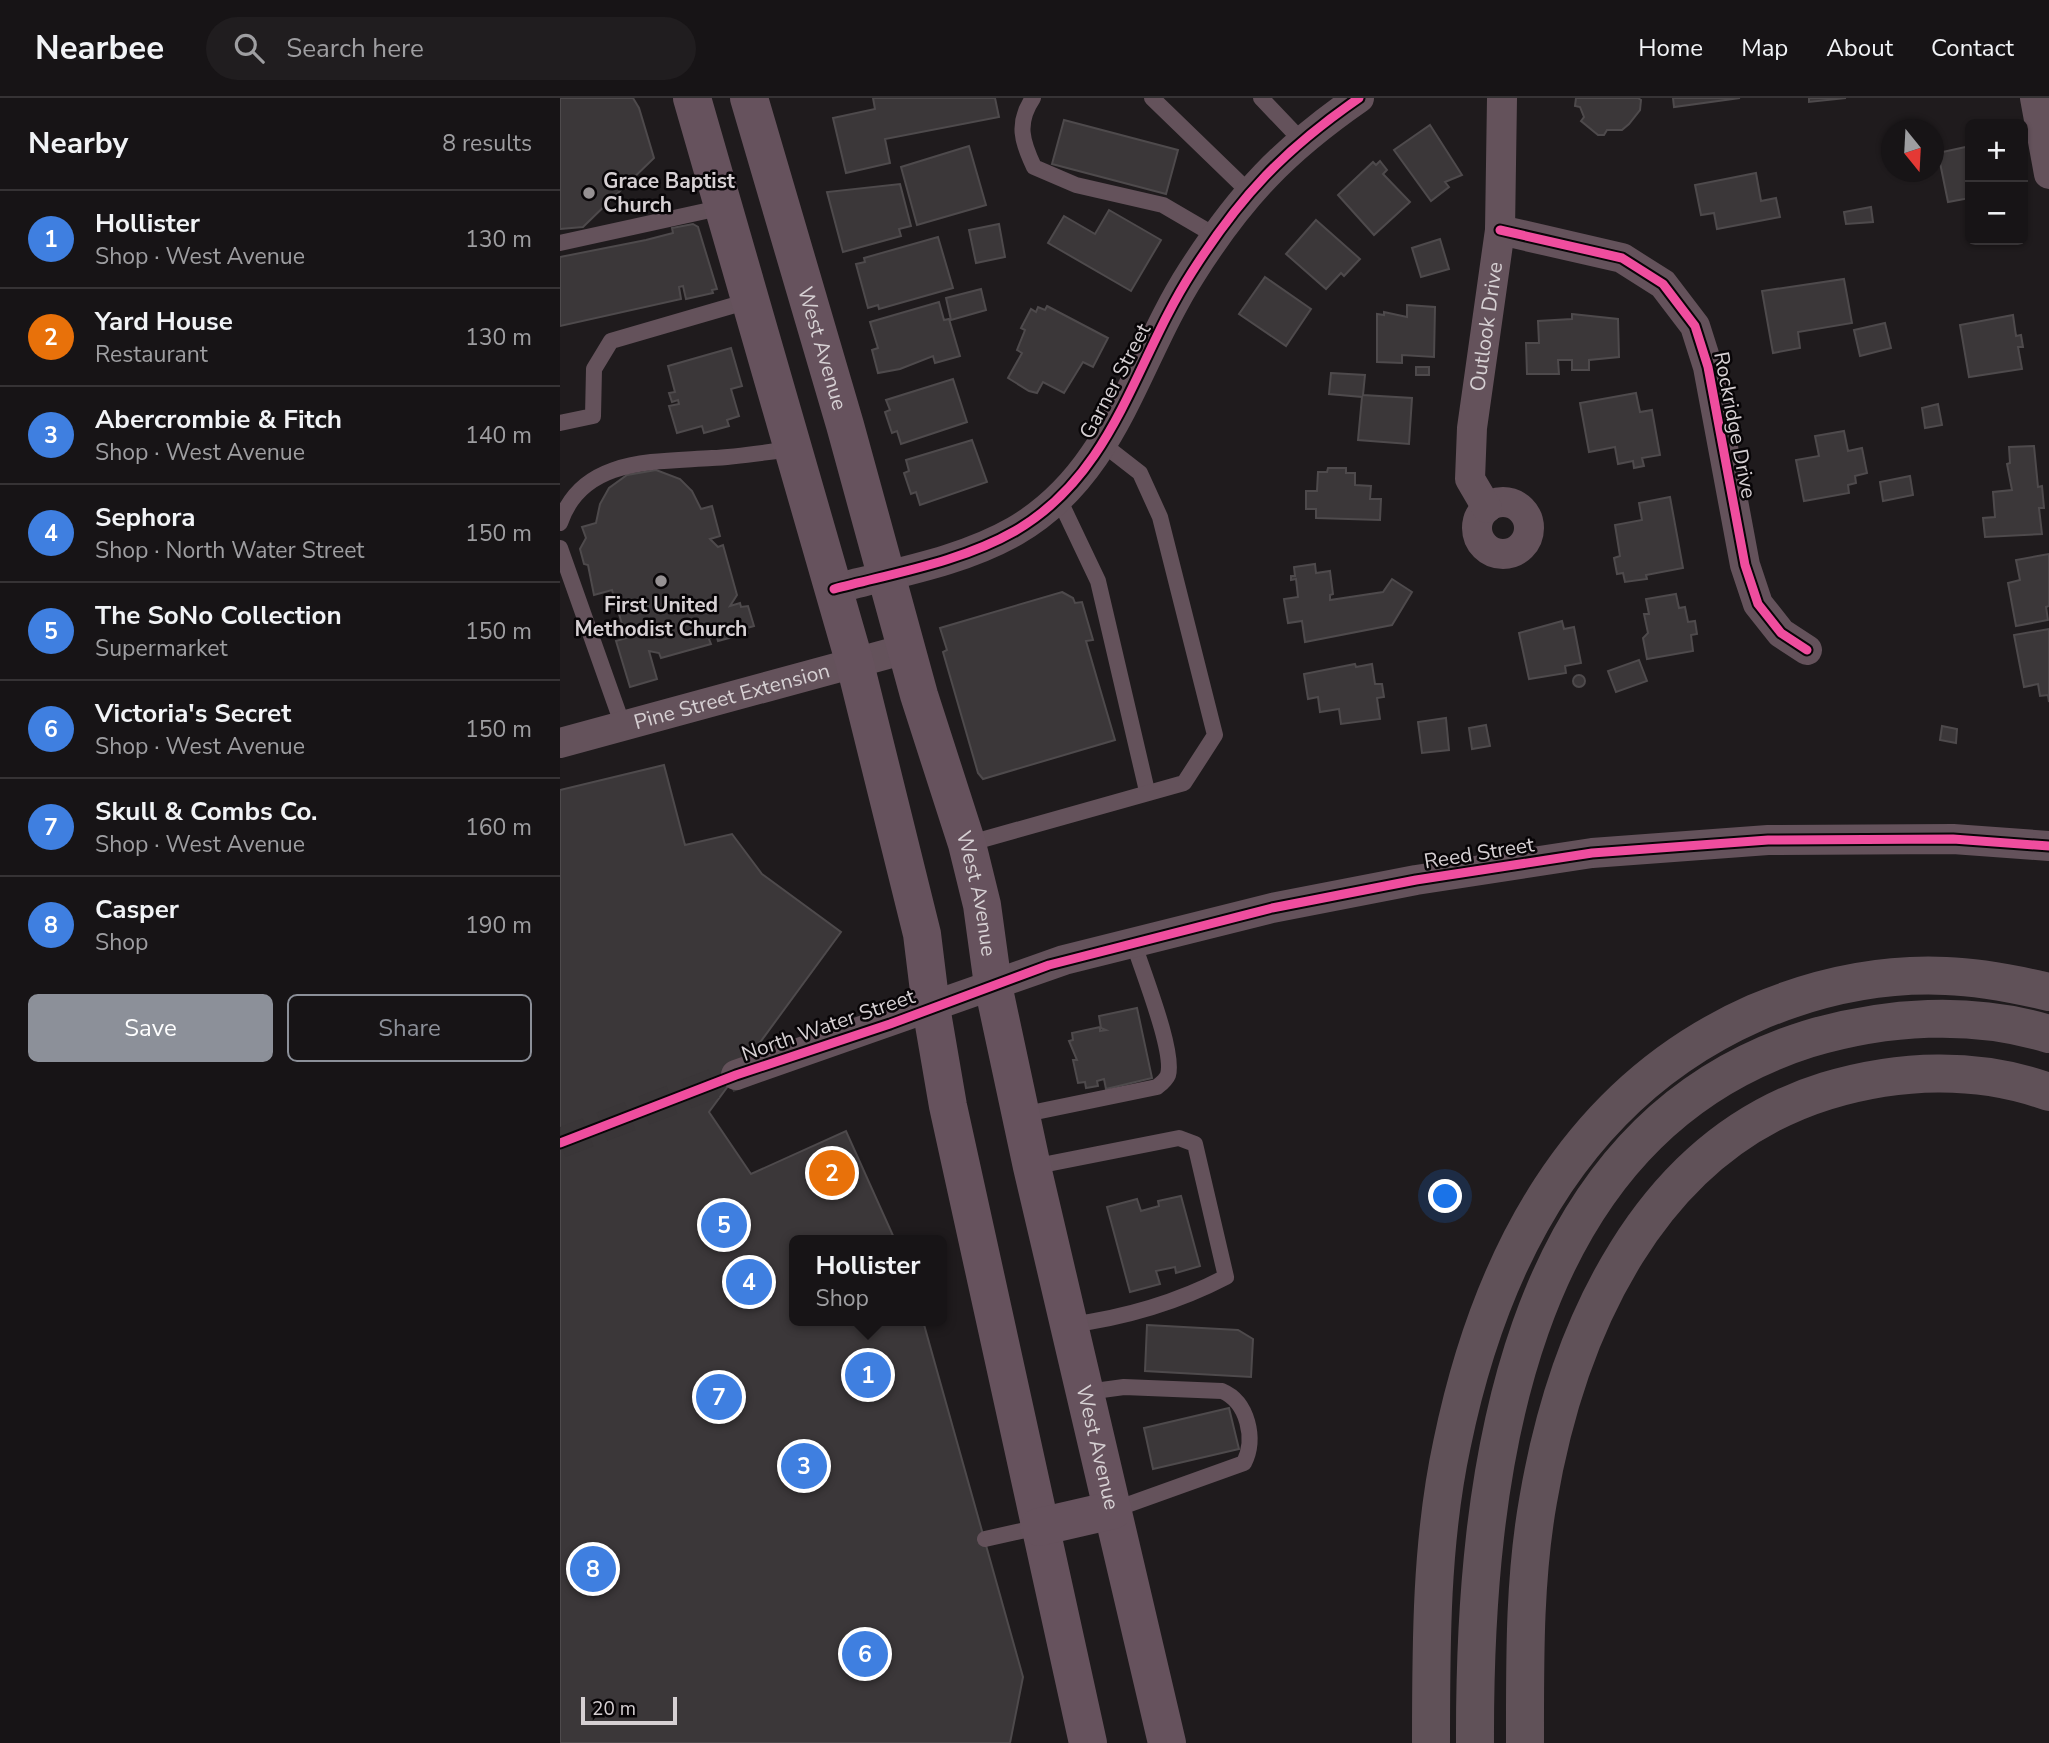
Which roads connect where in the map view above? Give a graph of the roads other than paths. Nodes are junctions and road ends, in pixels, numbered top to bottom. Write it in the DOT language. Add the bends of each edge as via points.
graph roads {
  1 [pos="692,98"];
  2 [pos="749,98"];
  3 [pos="1033,98"];
  4 [pos="1152,98"];
  5 [pos="1261,98"];
  6 [pos="1359,98"];
  7 [pos="1502,98"];
  8 [pos="2035,98"];
  9 [pos="1301,140"];
  10 [pos="2049,174"];
  11 [pos="1248,191"];
  12 [pos="724,207"];
  13 [pos="1500,230"];
  14 [pos="1216,236"];
  15 [pos="560,243"];
  16 [pos="752,300"];
  17 [pos="560,423"];
  18 [pos="1104,445"];
  19 [pos="794,449"];
  20 [pos="1059,499"];
  21 [pos="1487,508"];
  22 [pos="560,523"];
  23 [pos="560,548"];
  24 [pos="886,576"];
  25 [pos="834,589"];
  26 [pos="906,649"];
  27 [pos="1807,650"];
  28 [pos="855,664"];
  29 [pos="623,726"];
  30 [pos="560,743"];
  31 [pos="1147,791"];
  32 [pos="967,844"];
  33 [pos="2049,846"];
  34 [pos="1133,941"];
  35 [pos="993,985"];
  36 [pos="2049,992"];
  37 [pos="930,1007"];
  38 [pos="2049,1034"];
  39 [pos="736,1075"];
  40 [pos="2049,1092"];
  41 [pos="1021,1115"];
  42 [pos="1032,1167"];
  43 [pos="1069,1325"];
  44 [pos="1087,1392"];
  45 [pos="1113,1510"];
  46 [pos="1039,1527"];
  47 [pos="985,1539"];
  48 [pos="1088,1743"];
  49 [pos="1167,1743"];
  50 [pos="1431,1743"];
  51 [pos="1475,1743"];
  52 [pos="1525,1743"];
  1 -- 12 [label="main road"];
  2 -- 24 [label="main road, West Avenue"];
  3 -- 14 [label="lane" via="1026,109 1022,140 1034,167 1076,185 1163,205"];
  4 -- 11 [label="lane"];
  5 -- 9 [label="lane"];
  6 -- 9 [label="street, Garner Street"];
  7 -- 13 [label="street, Outlook Drive"];
  8 -- 10 [label="street"];
  9 -- 11 [label="street, Garner Street"];
  11 -- 14 [label="street, Garner Street"];
  12 -- 15 [label="lane"];
  12 -- 16 [label="main road"];
  13 -- 21 [label="street, Outlook Drive" via="1472,428 1470,479"];
  13 -- 27 [label="street, Rockridge Drive" via="1622,258 1663,284 1695,326 1708,367 1745,565 1758,604 1781,633"];
  14 -- 18 [label="street, Garner Street" via="1190,274"];
  16 -- 17 [label="lane" via="611,341 594,369 593,416"];
  16 -- 19 [label="main road"];
  18 -- 20 [label="street, Garner Street"];
  18 -- 31 [label="lane" via="1140,473 1160,517 1215,735 1184,783"];
  19 -- 22 [label="lane" via="625,466 594,477 577,494"];
  19 -- 25 [label="main road"];
  20 -- 24 [label="street, Garner Street" via="1004,536 957,556"];
  20 -- 31 [label="lane" via="1098,581"];
  23 -- 29 [label="lane"];
  24 -- 25 [label="street, Garner Street"];
  24 -- 26 [label="main road, West Avenue"];
  25 -- 28 [label="main road"];
  26 -- 28 [label="street, Pine Street Extension"];
  26 -- 32 [label="main road, West Avenue"];
  28 -- 29 [label="street, Pine Street Extension"];
  28 -- 37 [label="main road" via="922,934"];
  29 -- 30 [label="street, Pine Street Extension"];
  31 -- 32 [label="lane"];
  32 -- 35 [label="main road, West Avenue" via="982,905"];
  33 -- 34 [label="street, Reed Street" via="1953,839 1768,840 1592,853 1285,905"];
  34 -- 35 [label="street, Reed Street"];
  34 -- 41 [label="lane" via="1166,1042 1167,1078 1157,1087"];
  35 -- 37 [label="street, Reed Street"];
  35 -- 41 [label="main road, West Avenue"];
  36 -- 50 [label="highway" via="1947,975 1890,977 1833,986 1782,1002 1691,1046 1649,1076 1575,1152 1544,1198 1497,1292 1458,1419 1438,1540"];
  37 -- 39 [label="street, North Water Street"];
  37 -- 46 [label="main road"];
  38 -- 51 [label="highway" via="1999,1023 1893,1020 1797,1043 1712,1084 1641,1142 1609,1179 1581,1220 1535,1310 1506,1402 1480,1580"];
  40 -- 52 [label="highway" via="1990,1076 1944,1073 1853,1083 1777,1110 1742,1128 1681,1179 1653,1212 1605,1290 1553,1427 1532,1548"];
  41 -- 42 [label="main road, West Avenue"];
  42 -- 43 [label="main road, West Avenue"];
  42 -- 43 [label="lane" via="1179,1138 1195,1144 1226,1278 1108,1320"];
  43 -- 44 [label="main road, West Avenue"];
  44 -- 45 [label="main road, West Avenue"];
  44 -- 45 [label="lane" via="1124,1387 1222,1391 1235,1396 1243,1408 1251,1449 1244,1463"];
  45 -- 46 [label="main road"];
  45 -- 49 [label="main road, West Avenue"];
  46 -- 47 [label="lane"];
  46 -- 48 [label="main road"];
}
